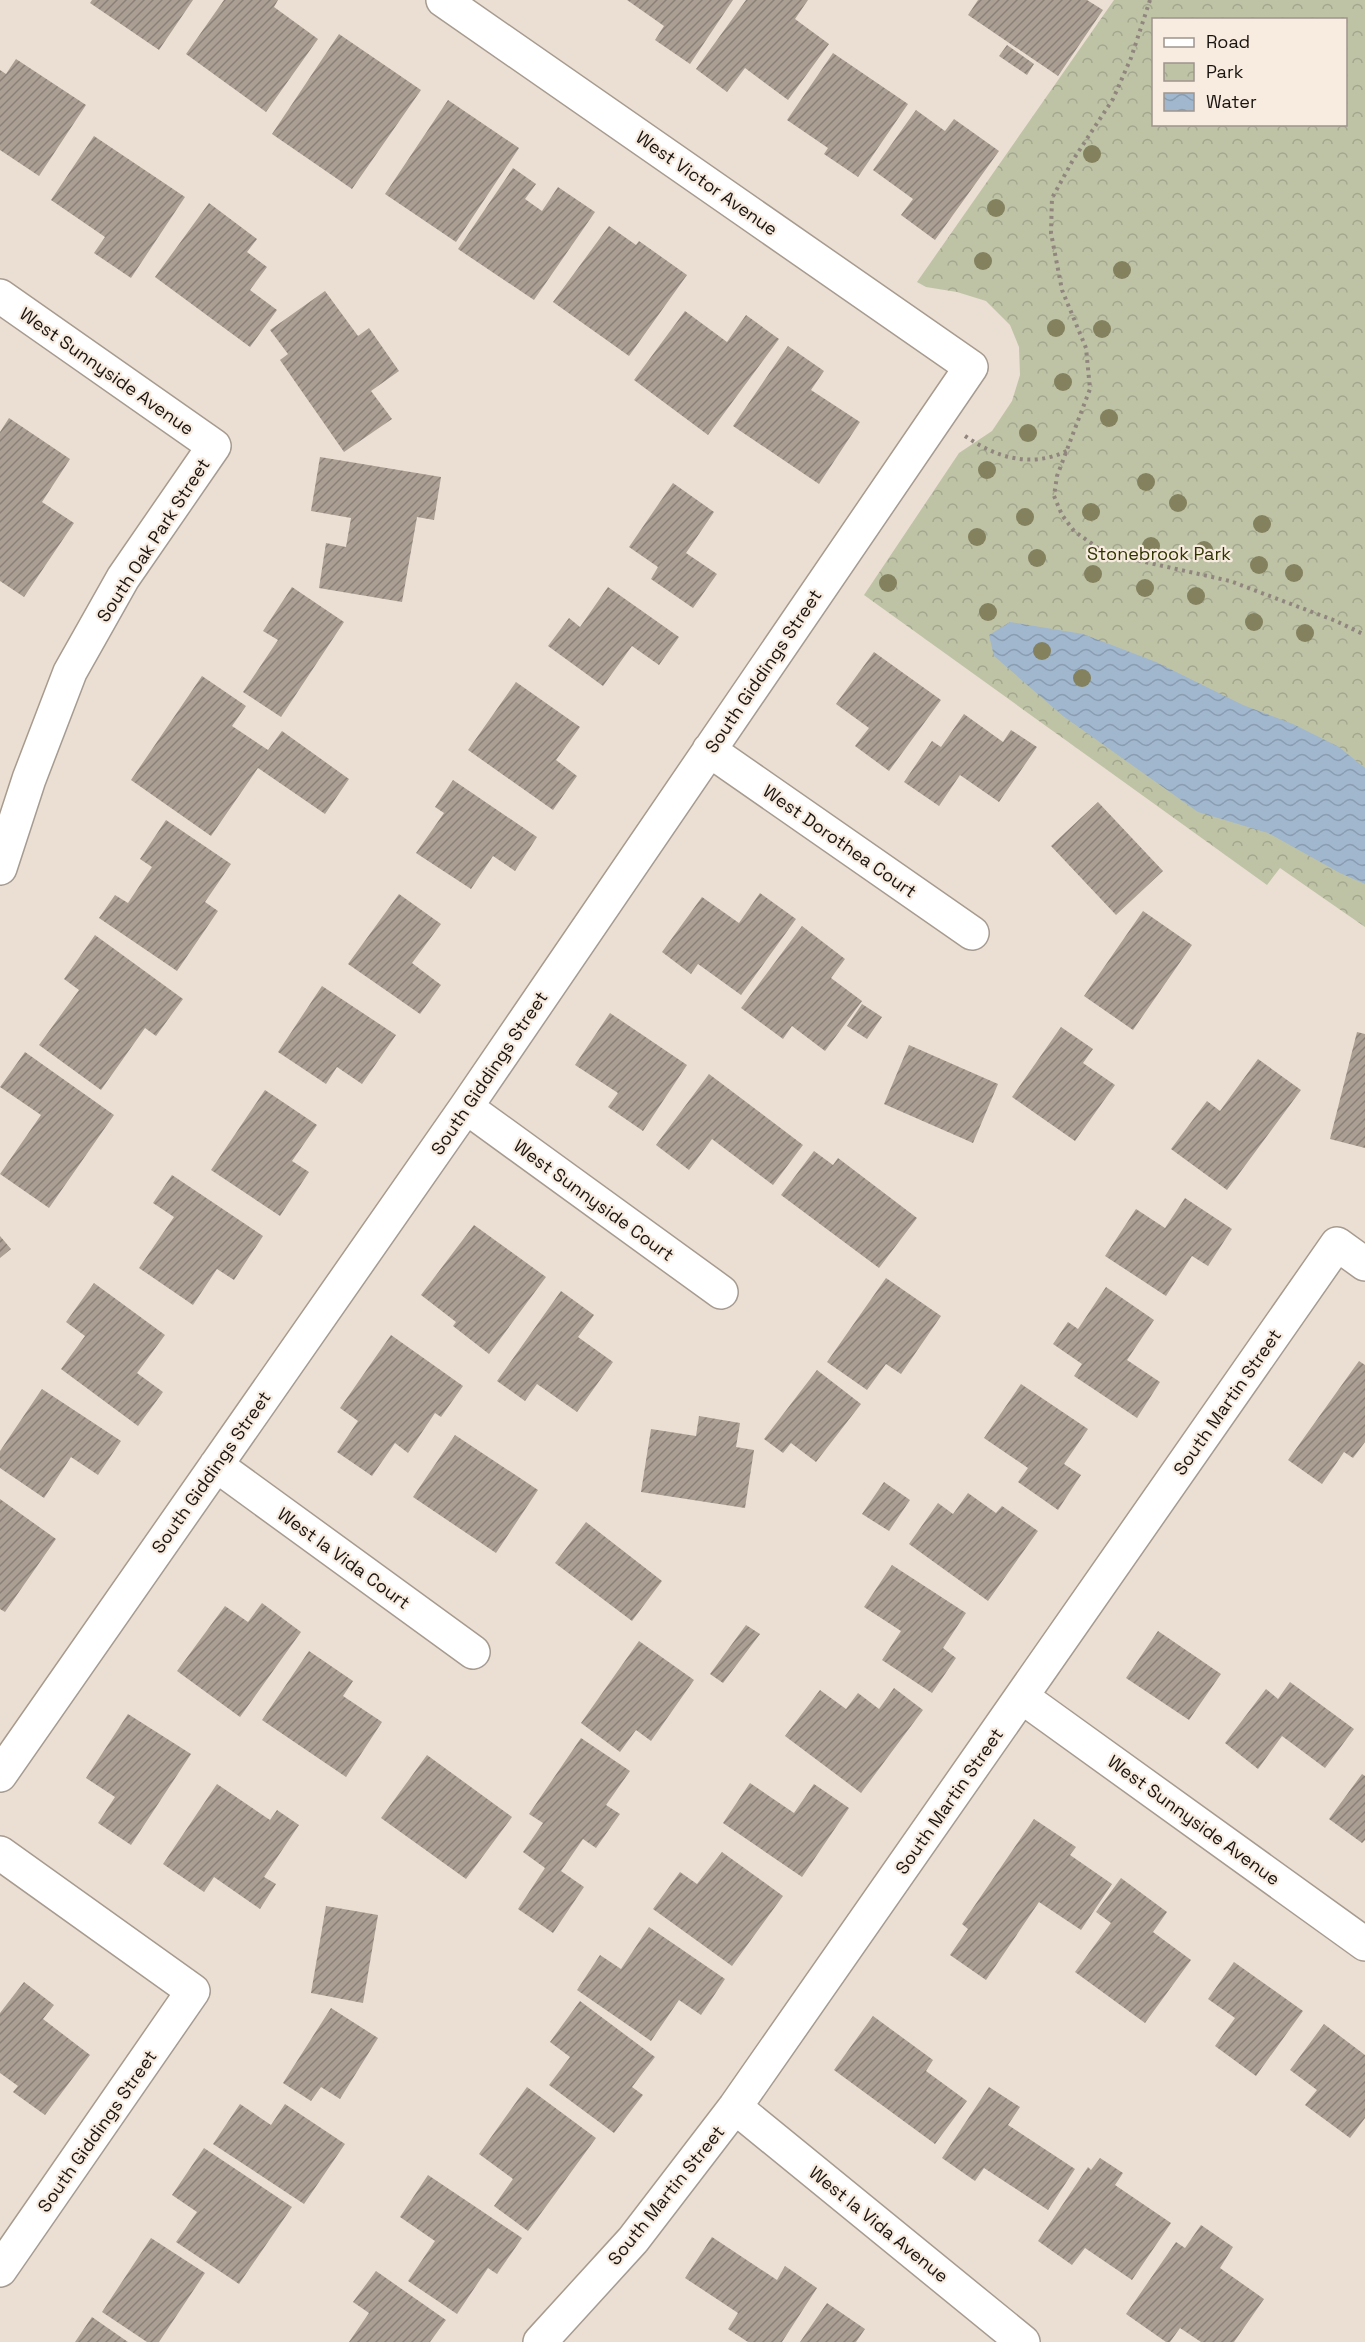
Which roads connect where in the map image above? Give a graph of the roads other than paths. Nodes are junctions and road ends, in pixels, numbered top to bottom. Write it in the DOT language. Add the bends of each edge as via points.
graph roads {
  1 [pos="443,0"];
  2 [pos="0,296"];
  3 [pos="971,367"];
  4 [pos="214,446"];
  5 [pos="709,750"];
  6 [pos="0,868"];
  7 [pos="972,933"];
  8 [pos="466,1107"];
  9 [pos="1365,1264"];
  10 [pos="721,1292"];
  11 [pos="216,1465"];
  12 [pos="473,1652"];
  13 [pos="1022,1697"];
  14 [pos="0,1775"];
  15 [pos="0,1853"];
  16 [pos="1365,1944"];
  17 [pos="735,2107"];
  18 [pos="0,2270"];
  19 [pos="540,2342"];
  20 [pos="1023,2342"];
  1 -- 3 [label="street, West Victor Avenue"];
  2 -- 4 [label="street, West Sunnyside Avenue"];
  3 -- 5 [label="street, South Giddings Street"];
  4 -- 6 [label="street, South Oak Park Street" via="123,578 70,672"];
  5 -- 7 [label="street, West Dorothea Court"];
  5 -- 8 [label="street, South Giddings Street"];
  8 -- 10 [label="street, West Sunnyside Court"];
  8 -- 11 [label="street, South Giddings Street"];
  9 -- 13 [label="street, South Martin Street" via="1337,1244"];
  11 -- 12 [label="street, West la Vida Court"];
  11 -- 14 [label="street, South Giddings Street"];
  13 -- 16 [label="street, West Sunnyside Avenue"];
  13 -- 17 [label="street, South Martin Street"];
  15 -- 18 [label="street, South Giddings Street" via="194,1991"];
  17 -- 19 [label="street, South Martin Street" via="633,2240"];
  17 -- 20 [label="street, West la Vida Avenue"];
}
